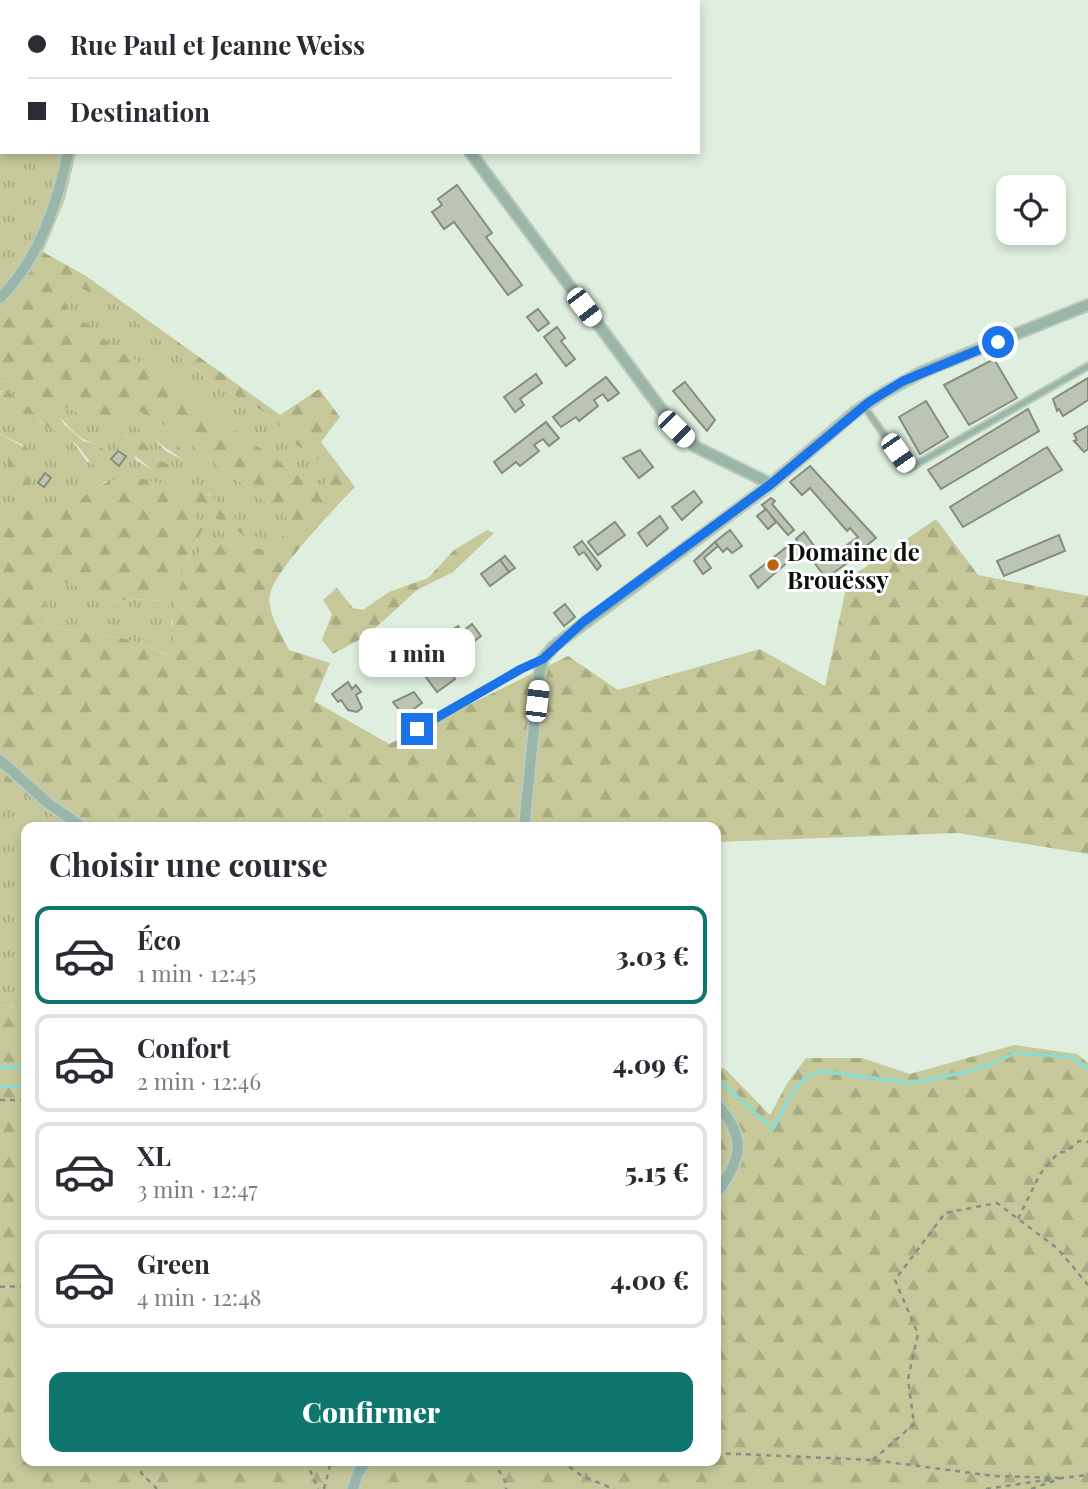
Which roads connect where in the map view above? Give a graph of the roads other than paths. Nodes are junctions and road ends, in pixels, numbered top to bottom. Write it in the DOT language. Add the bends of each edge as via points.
graph roads {
  1 [pos="67,154"];
  2 [pos="471,154"];
  3 [pos="0,298"];
  4 [pos="1088,305"];
  5 [pos="1088,366"];
  6 [pos="864,406"];
  7 [pos="771,484"];
  8 [pos="543,659"];
  9 [pos="417,729"];
  10 [pos="0,760"];
  11 [pos="75,822"];
  12 [pos="525,822"];
  13 [pos="721,1108"];
  14 [pos="721,1187"];
  15 [pos="364,1466"];
  16 [pos="353,1489"];
  1 -- 3 [label="street" via="36,251"];
  2 -- 7 [label="street" via="676,429 709,455"];
  4 -- 6 [label="street" via="913,377"];
  5 -- 6 [label="lane" via="908,469"];
  6 -- 7 [label="street"];
  7 -- 8 [label="street" via="583,622"];
  8 -- 9 [label="lane"];
  8 -- 12 [label="street"];
  10 -- 11 [label="street"];
  13 -- 14 [label="street" via="739,1140 733,1169"];
  15 -- 16 [label="street"];
}
